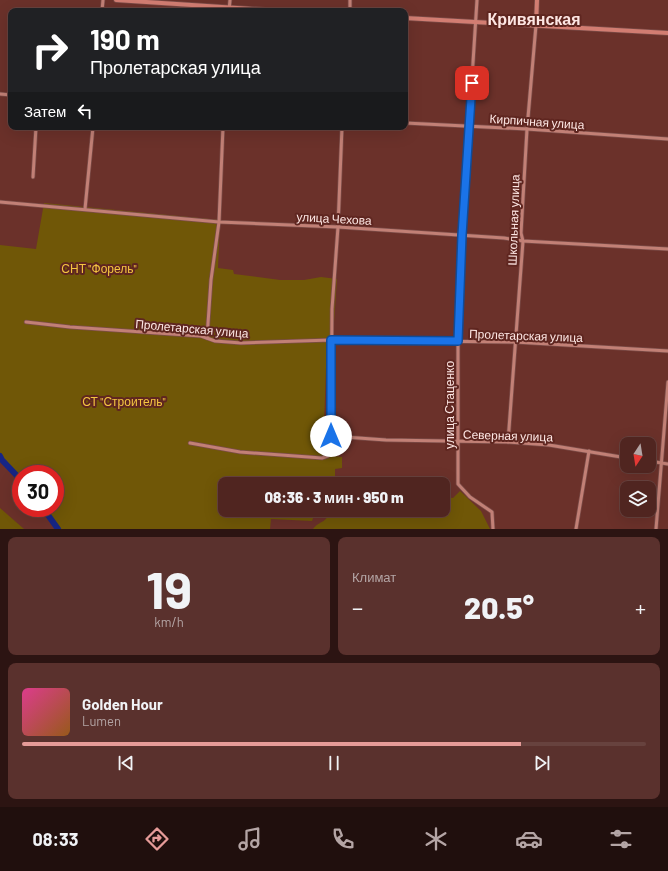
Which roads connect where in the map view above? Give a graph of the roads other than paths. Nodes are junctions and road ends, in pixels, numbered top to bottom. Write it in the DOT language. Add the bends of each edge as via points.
graph roads {
  1 [pos="116,0"];
  2 [pos="477,0"];
  3 [pos="537,0"];
  4 [pos="216,8"];
  5 [pos="408,18"];
  6 [pos="476,22"];
  7 [pos="536,25"];
  8 [pos="668,33"];
  9 [pos="408,123"];
  10 [pos="470,126"];
  11 [pos="527,128"];
  12 [pos="36,130"];
  13 [pos="93,130"];
  14 [pos="223,130"];
  15 [pos="342,130"];
  16 [pos="668,138"];
  17 [pos="33,177"];
  18 [pos="0,202"];
  19 [pos="86,209"];
  20 [pos="218,222"];
  21 [pos="338,227"];
  22 [pos="462,235"];
  23 [pos="523,241"];
  24 [pos="668,249"];
  25 [pos="26,322"];
  26 [pos="207,338"];
  27 [pos="331,340"];
  28 [pos="458,341"];
  29 [pos="515,342"];
  30 [pos="668,351"];
  31 [pos="668,382"];
  32 [pos="331,436"];
  33 [pos="458,442"];
  34 [pos="508,442"];
  35 [pos="190,443"];
  36 [pos="590,451"];
  37 [pos="620,457"];
  38 [pos="656,463"];
  39 [pos="662,464"];
  40 [pos="668,464"];
  41 [pos="494,529"];
  42 [pos="576,529"];
  43 [pos="656,529"];
  1 -- 4 [label="street"];
  2 -- 6 [label="street, улица Стаценко"];
  3 -- 7 [label="street, Школьная улица"];
  5 -- 6 [label="street"];
  6 -- 7 [label="street"];
  6 -- 10 [label="street, улица Стаценко"];
  7 -- 8 [label="street"];
  7 -- 11 [label="street, Школьная улица"];
  9 -- 10 [label="street, Кирпичная улица"];
  10 -- 11 [label="street, Кирпичная улица"];
  10 -- 22 [label="street, улица Стаценко"];
  11 -- 16 [label="street, Кирпичная улица"];
  11 -- 23 [label="street, Школьная улица"];
  12 -- 17 [label="street"];
  13 -- 19 [label="street"];
  14 -- 20 [label="street"];
  15 -- 21 [label="street"];
  18 -- 19 [label="street, улица Чехова"];
  19 -- 20 [label="street, улица Чехова"];
  20 -- 21 [label="street, улица Чехова"];
  20 -- 26 [label="street"];
  21 -- 22 [label="street, улица Чехова"];
  21 -- 27 [label="street"];
  22 -- 23 [label="street, улица Чехова"];
  22 -- 28 [label="street, улица Стаценко"];
  23 -- 24 [label="street, улица Чехова"];
  23 -- 29 [label="street, Школьная улица"];
  25 -- 26 [label="street, Пролетарская улица"];
  26 -- 27 [label="street, Пролетарская улица" via="241,343"];
  27 -- 28 [label="street, Пролетарская улица"];
  27 -- 32 [label="street"];
  28 -- 29 [label="street, Пролетарская улица"];
  28 -- 33 [label="street, улица Стаценко"];
  29 -- 30 [label="street, Пролетарская улица"];
  29 -- 34 [label="street, Школьная улица"];
  31 -- 39 [label="street"];
  32 -- 33 [label="street, Северная улица"];
  32 -- 35 [label="street" via="330,452 322,458 240,452"];
  33 -- 34 [label="street, Северная улица"];
  33 -- 41 [label="street, улица Стаценко" via="458,484 470,497 492,512"];
  34 -- 36 [label="street, Северная улица"];
  36 -- 37 [label="street, Северная улица"];
  36 -- 42 [label="street"];
  38 -- 39 [label="street"];
  39 -- 40 [label="street"];
  39 -- 43 [label="street"];
}
